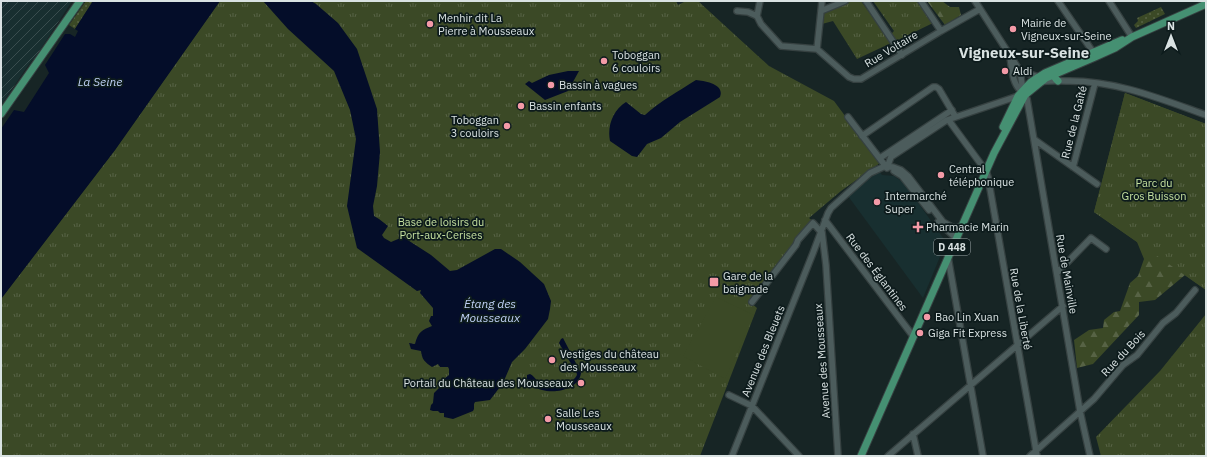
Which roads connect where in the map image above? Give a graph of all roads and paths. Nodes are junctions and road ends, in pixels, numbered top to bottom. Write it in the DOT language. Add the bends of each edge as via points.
graph roads {
  1 [pos="80,1"];
  2 [pos="765,1"];
  3 [pos="822,1"];
  4 [pos="845,1"];
  5 [pos="866,1"];
  6 [pos="921,1"];
  7 [pos="975,1"];
  8 [pos="1058,1"];
  9 [pos="1109,1"];
  10 [pos="759,3"];
  11 [pos="1206,5"];
  12 [pos="737,10"];
  13 [pos="980,10"];
  14 [pos="821,11"];
  15 [pos="757,16"];
  16 [pos="941,31"];
  17 [pos="1132,37"];
  18 [pos="817,49"];
  19 [pos="1093,52"];
  20 [pos="902,55"];
  21 [pos="1010,57"];
  22 [pos="1020,71"];
  23 [pos="1055,74"];
  24 [pos="1040,80"];
  25 [pos="1095,83"];
  26 [pos="1022,94"];
  27 [pos="952,110"];
  28 [pos="1,114"];
  29 [pos="1206,115"];
  30 [pos="955,116"];
  31 [pos="848,117"];
  32 [pos="950,122"];
  33 [pos="862,136"];
  34 [pos="1035,140"];
  35 [pos="994,153"];
  36 [pos="880,158"];
  37 [pos="1073,167"];
  38 [pos="887,168"];
  39 [pos="986,171"];
  40 [pos="1097,184"];
  41 [pos="825,220"];
  42 [pos="961,226"];
  43 [pos="822,231"];
  44 [pos="956,238"];
  45 [pos="1106,249"];
  46 [pos="948,257"];
  47 [pos="1057,273"];
  48 [pos="1195,290"];
  49 [pos="752,302"];
  50 [pos="1063,306"];
  51 [pos="912,339"];
  52 [pos="1017,344"];
  53 [pos="971,385"];
  54 [pos="729,395"];
  55 [pos="752,406"];
  56 [pos="1080,411"];
  57 [pos="913,434"];
  58 [pos="1037,453"];
  59 [pos="732,456"];
  60 [pos="799,456"];
  61 [pos="838,456"];
  62 [pos="861,456"];
  63 [pos="888,456"];
  64 [pos="918,456"];
  65 [pos="983,456"];
  66 [pos="1030,456"];
  67 [pos="1090,456"];
  1 -- 28 [label="main road"];
  2 -- 10 [label="street"];
  3 -- 14 [label="street"];
  4 -- 14 [label="street"];
  5 -- 20 [label="street"];
  6 -- 16 [label="street"];
  7 -- 13 [label="street"];
  8 -- 19 [label="street"];
  9 -- 17 [label="street"];
  10 -- 15 [label="street"];
  11 -- 17 [label="main road, D 448"];
  12 -- 15 [label="street"];
  13 -- 16 [label="street, Rue Voltaire"];
  13 -- 21 [label="street"];
  14 -- 18 [label="street"];
  15 -- 18 [label="street" via="760,24 781,46"];
  16 -- 20 [label="street, Rue Voltaire"];
  17 -- 19 [label="main road, D 448"];
  17 -- 23 [label="main road, D 448" via="1115,48"];
  18 -- 20 [label="street, Rue Voltaire" via="854,79 861,78"];
  19 -- 23 [label="main road, D 448"];
  21 -- 22 [label="street"];
  21 -- 26 [label="street" via="1014,82"];
  22 -- 24 [label="street"];
  22 -- 26 [label="street"];
  23 -- 24 [label="main road, D 448"];
  23 -- 25 [label="street" via="1072,81"];
  24 -- 26 [label="main road, D 448"];
  25 -- 29 [label="street" via="1134,90"];
  25 -- 37 [label="street, Rue de la Gaîté"];
  26 -- 30 [label="street"];
  26 -- 34 [label="street, Rue de Mainville" via="1027,98"];
  26 -- 35 [label="main road, D 448"];
  26 -- 35 [label="main road, D 448" via="1012,105"];
  27 -- 30 [label="street"];
  27 -- 33 [label="street" via="936,86"];
  27 -- 36 [label="street"];
  30 -- 38 [label="street" via="891,157"];
  31 -- 33 [label="street"];
  32 -- 39 [label="street"];
  33 -- 36 [label="street"];
  34 -- 37 [label="street"];
  34 -- 47 [label="street, Rue de Mainville"];
  35 -- 39 [label="main road, D 448"];
  36 -- 38 [label="street"];
  37 -- 40 [label="street"];
  38 -- 41 [label="street, Avenue des Bleuets" via="870,173 831,208"];
  38 -- 42 [label="street" via="905,172 943,222"];
  38 -- 44 [label="street" via="902,176 941,225"];
  39 -- 42 [label="main road, D 448"];
  39 -- 52 [label="street, Rue de la Liberté"];
  41 -- 43 [label="street, Avenue des Bleuets"];
  41 -- 51 [label="street, Rue des Églantines"];
  42 -- 44 [label="main road, D 448"];
  43 -- 49 [label="street" via="813,223"];
  43 -- 55 [label="street, Avenue des Bleuets"];
  43 -- 61 [label="street, Avenue des Mousseaux"];
  44 -- 46 [label="main road, D 448"];
  45 -- 47 [label="street" via="1091,238"];
  46 -- 51 [label="main road, D 448"];
  46 -- 53 [label="street"];
  47 -- 50 [label="street, Rue de Mainville"];
  48 -- 56 [label="street, Rue du Bois" via="1137,355 1123,365 1094,399"];
  50 -- 52 [label="street"];
  50 -- 56 [label="street, Rue de Mainville"];
  51 -- 62 [label="main road, D 448"];
  52 -- 53 [label="street"];
  52 -- 58 [label="street, Rue de la Liberté"];
  53 -- 57 [label="street"];
  53 -- 65 [label="street"];
  54 -- 55 [label="street"];
  55 -- 59 [label="street, Avenue des Bleuets"];
  55 -- 60 [label="street"];
  56 -- 58 [label="street, Rue du Bois"];
  56 -- 67 [label="street, Rue de Mainville"];
  57 -- 63 [label="street"];
  57 -- 64 [label="street"];
  58 -- 66 [label="street, Rue du Bois"];
}
